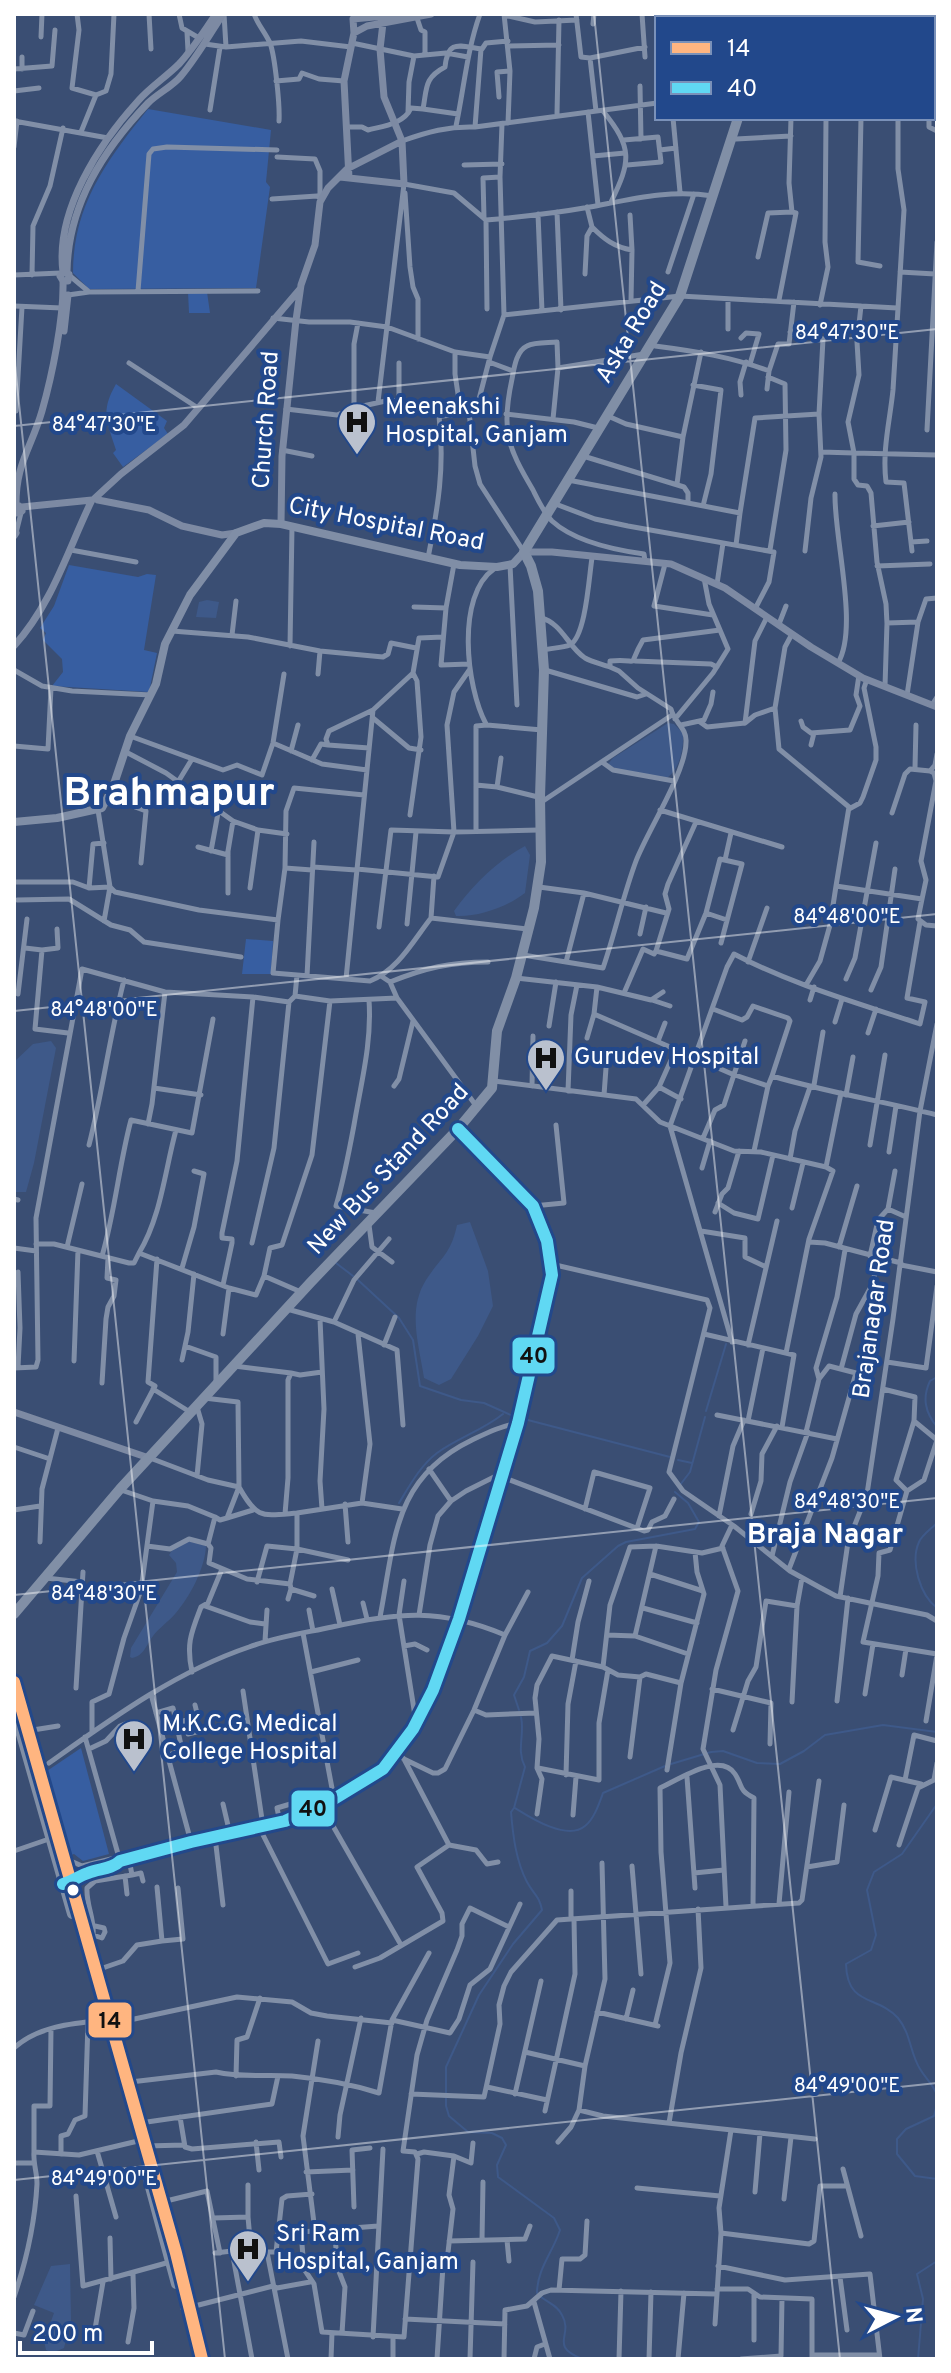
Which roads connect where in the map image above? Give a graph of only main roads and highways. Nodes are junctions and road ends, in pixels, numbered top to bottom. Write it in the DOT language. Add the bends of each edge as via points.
graph roads {
  1 [pos="739,120"];
  2 [pos="740,120"];
  3 [pos="683,296"];
  4 [pos="608,416"];
  5 [pos="524,552"];
  6 [pos="14,822"];
  7 [pos="14,1614"];
  8 [pos="14,1682"];
  9 [pos="14,1710"];
  10 [pos="20,1731"];
  11 [pos="35,1773"];
  12 [pos="60,1864"];
  13 [pos="66,1883"];
  14 [pos="108,2021"];
  15 [pos="125,2083"];
  16 [pos="142,2144"];
  17 [pos="186,2308"];
  18 [pos="200,2359"];
  1 -- 3 [label="highway, Aska Road"];
  2 -- 3 [label="highway"];
  3 -- 4 [label="highway, Aska Road"];
  3 -- 4 [label="highway"];
  4 -- 5 [label="highway, Aska Road"];
  5 -- 6 [label="main road, City Hospital Road" via="510,565 497,567 454,564 281,524 264,523 236,533 190,595 171,631 151,695 108,797 98,810"];
  5 -- 7 [label="highway, New Bus Stand Road" via="538,591 544,670 539,887 497,1031 487,1096 120,1489"];
  8 -- 10 [label="highway"];
  9 -- 10 [label="highway"];
  10 -- 11 [label="highway"];
  11 -- 12 [label="highway"];
  11 -- 12 [label="highway"];
  12 -- 13 [label="highway"];
  13 -- 14 [label="highway"];
  13 -- 14 [label="highway"];
  14 -- 15 [label="highway"];
  15 -- 16 [label="highway"];
  15 -- 16 [label="highway"];
  16 -- 17 [label="highway"];
  16 -- 17 [label="highway" via="162,2202"];
  17 -- 18 [label="highway"];
}
